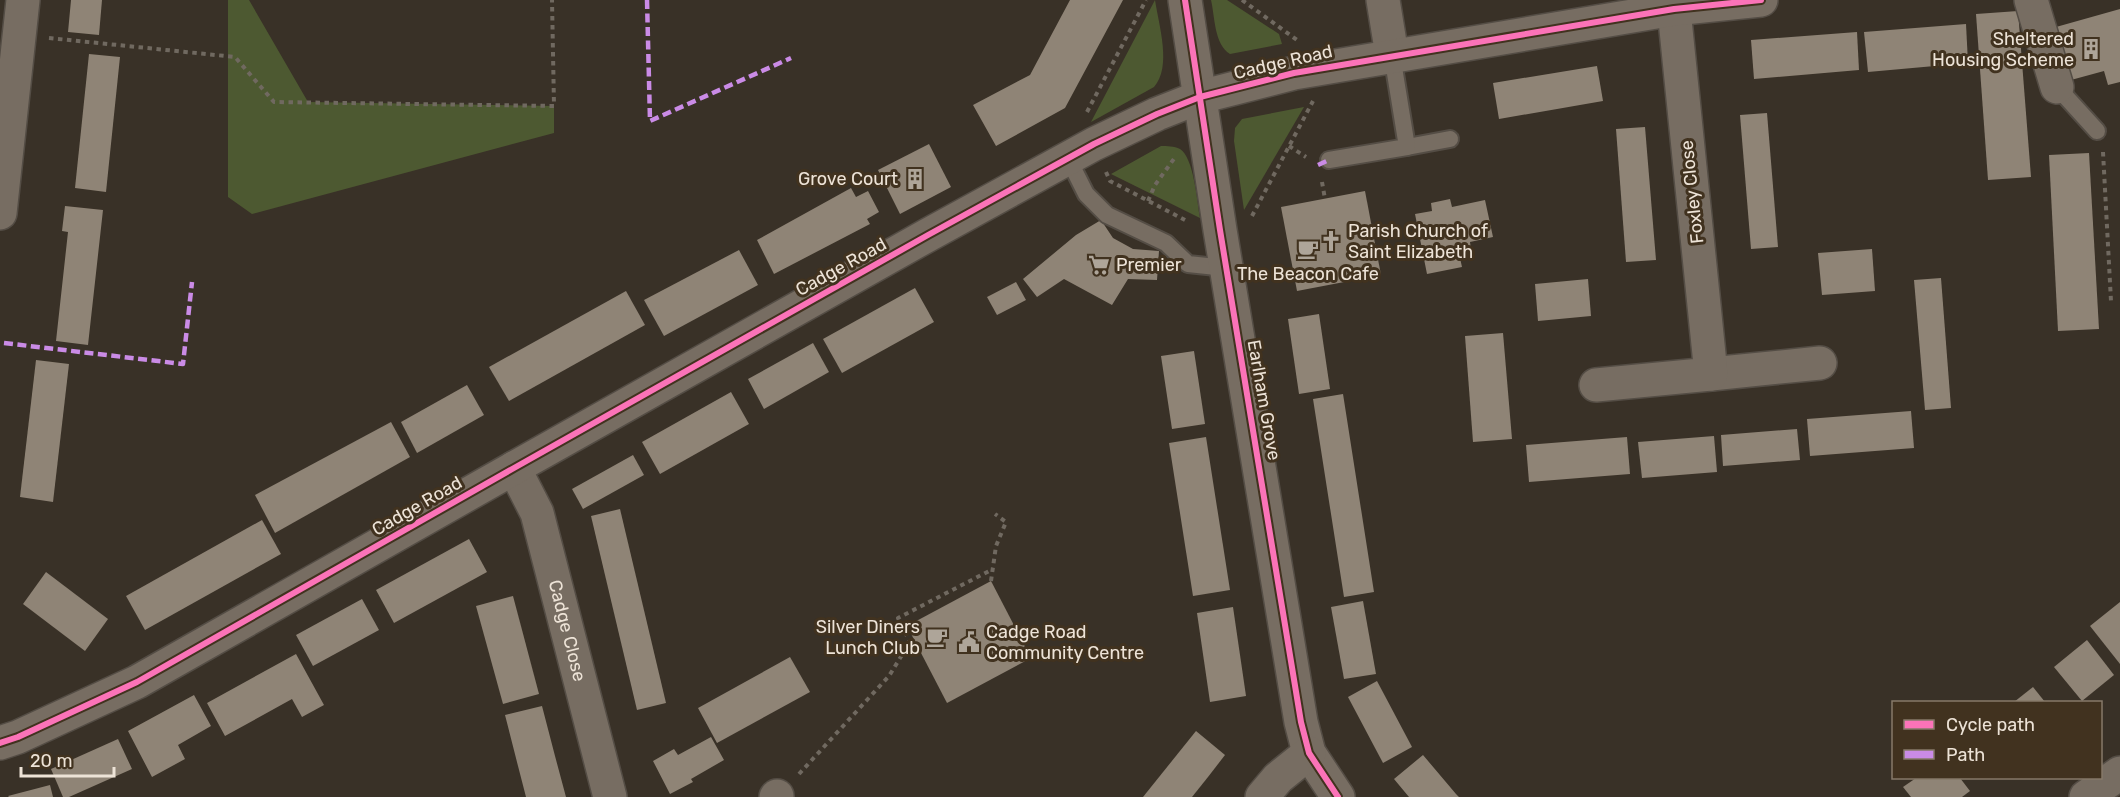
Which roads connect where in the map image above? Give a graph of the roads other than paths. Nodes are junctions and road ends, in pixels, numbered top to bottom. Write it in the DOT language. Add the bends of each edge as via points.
graph roads {
  1 [pos="23,0"];
  2 [pos="1185,0"];
  3 [pos="1383,0"];
  4 [pos="1761,0"];
  5 [pos="2031,0"];
  6 [pos="1673,5"];
  7 [pos="1392,55"];
  8 [pos="2057,87"];
  9 [pos="1200,98"];
  10 [pos="2097,131"];
  11 [pos="1449,139"];
  12 [pos="1407,147"];
  13 [pos="1068,158"];
  14 [pos="1329,160"];
  15 [pos="0,213"];
  16 [pos="1226,268"];
  17 [pos="1820,363"];
  18 [pos="1711,374"];
  19 [pos="1596,386"];
  20 [pos="514,468"];
  21 [pos="0,743"];
  22 [pos="1309,753"];
  23 [pos="2120,773"];
  24 [pos="610,797"];
  25 [pos="1262,797"];
  26 [pos="1338,797"];
  27 [pos="2086,797"];
  1 -- 15 [label="street"];
  2 -- 9 [label="street, Earlham Grove"];
  3 -- 7 [label="street"];
  4 -- 6 [label="street, Cadge Road"];
  5 -- 8 [label="street"];
  6 -- 7 [label="street, Cadge Road"];
  6 -- 18 [label="street, Foxley Close"];
  7 -- 9 [label="street, Cadge Road" via="1294,73"];
  7 -- 12 [label="lane"];
  8 -- 10 [label="lane"];
  9 -- 13 [label="street, Cadge Road" via="1157,114"];
  9 -- 16 [label="street, Earlham Grove"];
  11 -- 12 [label="lane"];
  12 -- 14 [label="lane"];
  13 -- 16 [label="lane" via="1086,194 1107,215 1166,243 1188,264"];
  13 -- 20 [label="street, Cadge Road"];
  16 -- 22 [label="street, Earlham Grove"];
  17 -- 18 [label="street"];
  18 -- 19 [label="street"];
  20 -- 21 [label="street, Cadge Road" via="137,682"];
  20 -- 24 [label="street, Cadge Close" via="537,513"];
  22 -- 25 [label="street"];
  22 -- 26 [label="street, Earlham Grove"];
  23 -- 27 [label="street"];
}
